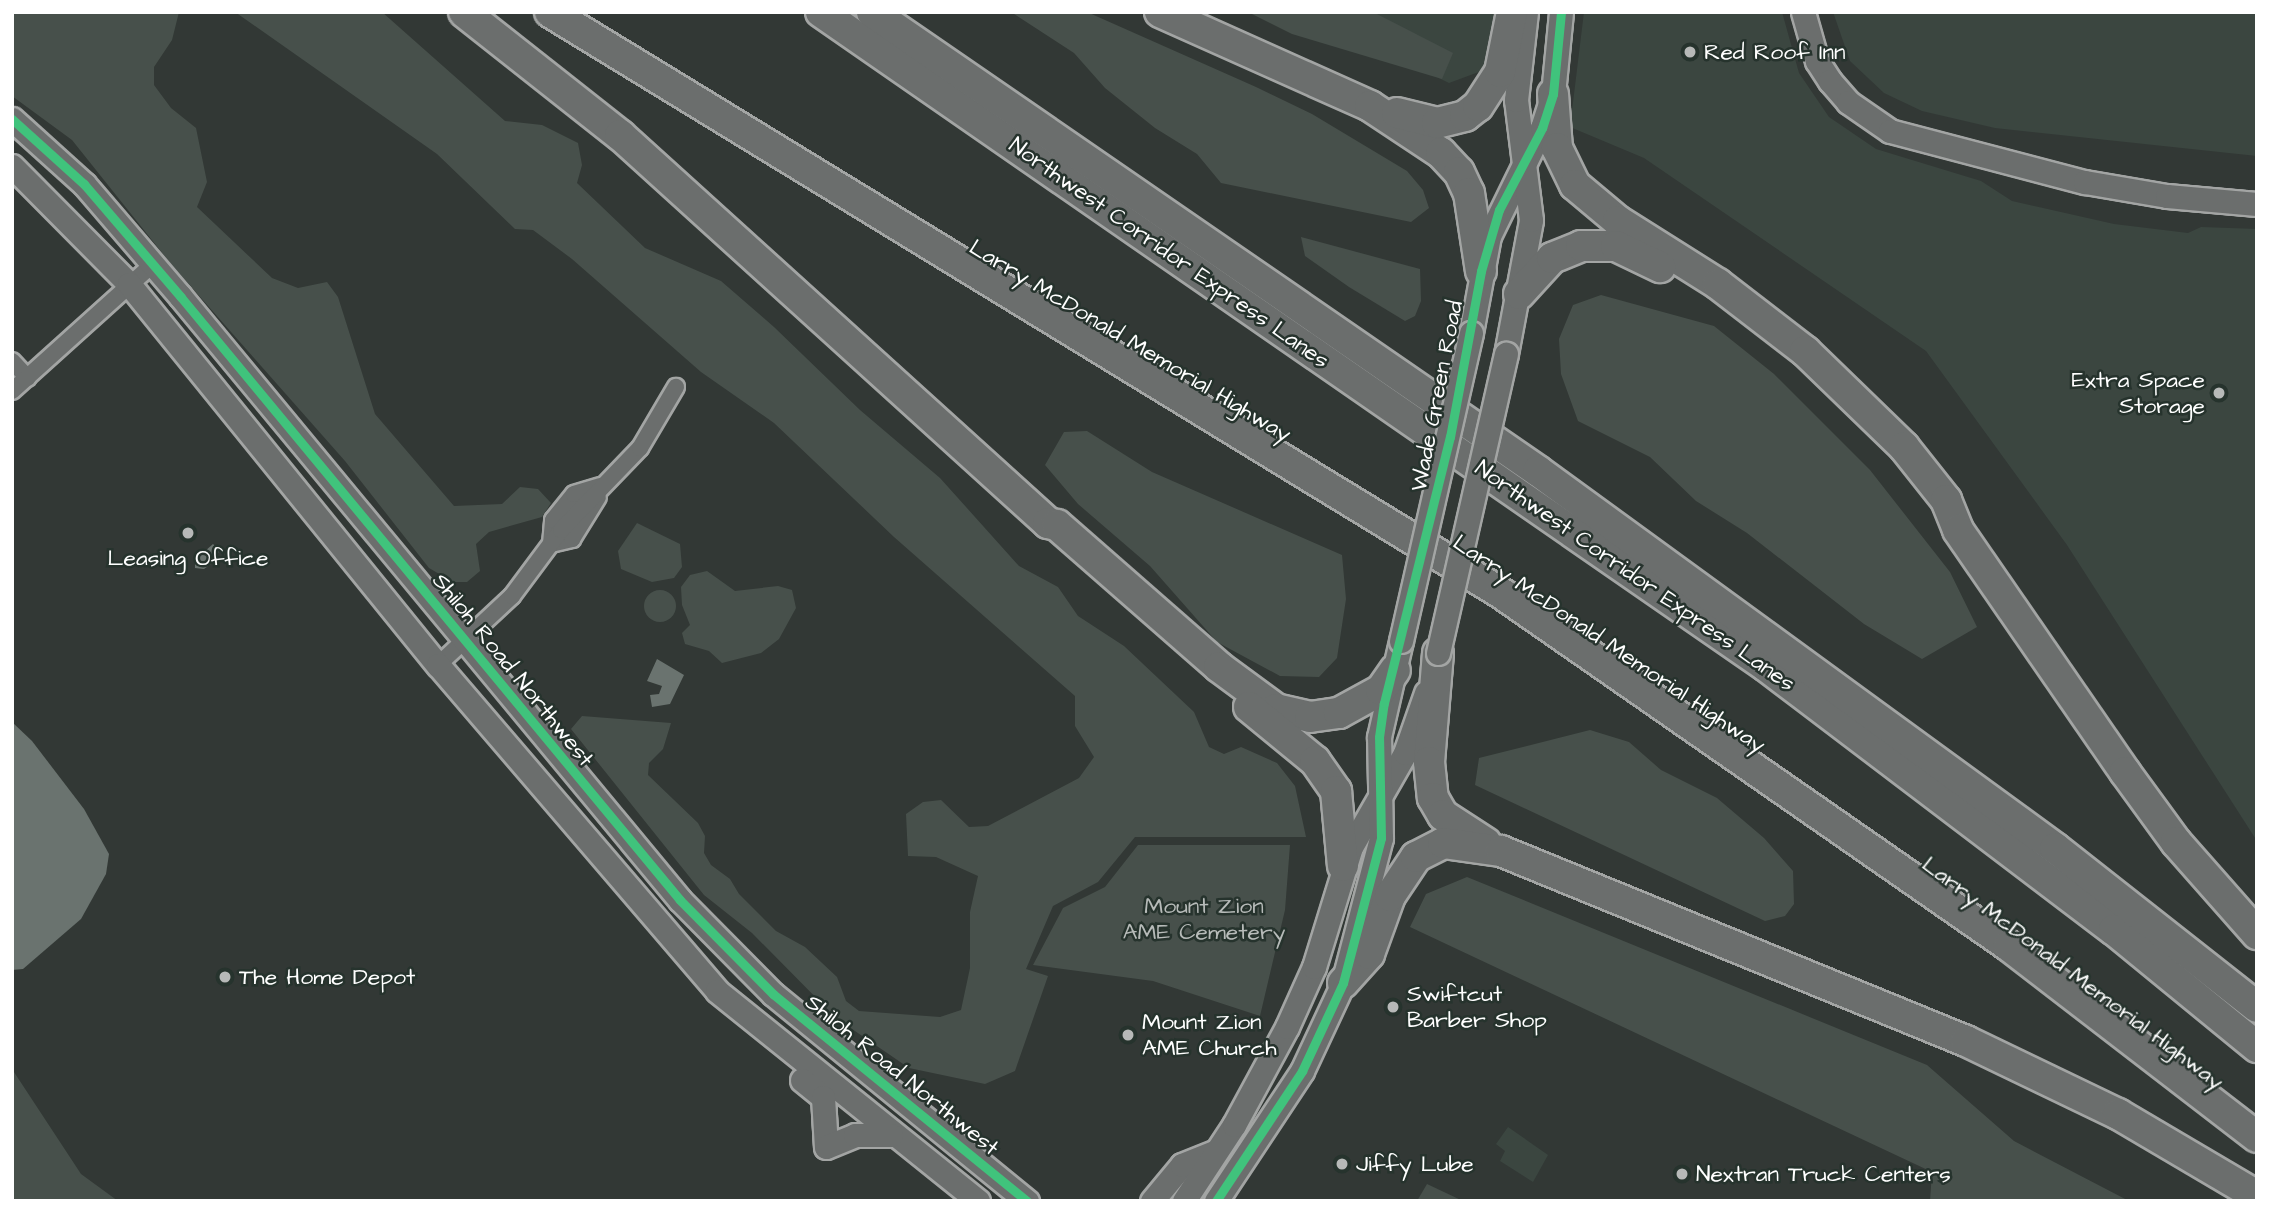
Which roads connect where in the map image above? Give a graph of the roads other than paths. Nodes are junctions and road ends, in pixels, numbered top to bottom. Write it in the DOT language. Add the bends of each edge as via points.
graph roads {
  1 [pos="464,12"];
  2 [pos="550,12"];
  3 [pos="821,12"];
  4 [pos="872,12"];
  5 [pos="1160,12"];
  6 [pos="1512,12"];
  7 [pos="1526,12"];
  8 [pos="1562,12"];
  9 [pos="1803,12"];
  10 [pos="1553,94"];
  11 [pos="1370,106"];
  12 [pos="12,120"];
  13 [pos="1525,159"];
  14 [pos="12,166"];
  15 [pos="2257,204"];
  16 [pos="153,264"];
  17 [pos="1481,271"];
  18 [pos="129,284"];
  19 [pos="1519,294"];
  20 [pos="12,361"];
  21 [pos="28,378"];
  22 [pos="676,387"];
  23 [pos="12,391"];
  24 [pos="600,486"];
  25 [pos="1048,523"];
  26 [pos="1958,530"];
  27 [pos="551,544"];
  28 [pos="467,642"];
  29 [pos="1438,653"];
  30 [pos="438,665"];
  31 [pos="1395,670"];
  32 [pos="1380,796"];
  33 [pos="1501,851"];
  34 [pos="1343,866"];
  35 [pos="2257,934"];
  36 [pos="1343,983"];
  37 [pos="2257,1007"];
  38 [pos="737,1008"];
  39 [pos="2257,1047"];
  40 [pos="891,1135"];
  41 [pos="2257,1137"];
  42 [pos="1215,1152"];
  43 [pos="2257,1196"];
  44 [pos="978,1201"];
  45 [pos="1027,1201"];
  46 [pos="1152,1201"];
  47 [pos="1184,1201"];
  48 [pos="1216,1201"];
  1 -- 25 [label="highway" via="620,135"];
  2 -- 41 [label="highway, Larry McDonald Memorial Highway" via="1501,593 2009,946"];
  3 -- 39 [label="highway, Northwest Corridor Express Lanes" via="1766,666 2114,930"];
  4 -- 37 [label="highway" via="1538,471 2055,848"];
  5 -- 11 [label="highway"];
  6 -- 11 [label="highway" via="1500,72 1487,97 1465,116 1437,123"];
  7 -- 13 [label="street, Wade Green Road" via="1516,100"];
  8 -- 10 [label="street, Wade Green Road"];
  9 -- 15 [label="street" via="1817,61 1829,81 1847,102 1890,131 2085,182"];
  10 -- 13 [label="street, Wade Green Road"];
  10 -- 26 [label="highway" via="1557,148 1576,185 1618,221 1718,284 1805,351 1904,447 1947,500"];
  11 -- 17 [label="highway" via="1417,135 1459,172 1473,206"];
  12 -- 16 [label="street, Shiloh Road Northwest" via="84,184"];
  13 -- 17 [label="street, Wade Green Road" via="1499,210"];
  13 -- 19 [label="street, Wade Green Road" via="1531,220"];
  14 -- 18 [label="street"];
  16 -- 18 [label="street"];
  16 -- 28 [label="street, Shiloh Road Northwest"];
  17 -- 31 [label="street, Wade Green Road, bridge"];
  18 -- 21 [label="street"];
  18 -- 30 [label="street"];
  19 -- 26 [label="highway" via="1540,267 1570,249 1604,244 1642,257 1759,337 1798,370 1884,453 1933,513"];
  19 -- 29 [label="street, Wade Green Road, bridge"];
  20 -- 21 [label="street"];
  21 -- 23 [label="street"];
  22 -- 24 [label="street" via="640,448"];
  24 -- 27 [label="street" via="597,505 572,539"];
  24 -- 27 [label="street" via="574,495 552,520"];
  25 -- 31 [label="highway" via="1057,525 1219,667 1276,709 1310,717 1339,713 1381,690"];
  25 -- 34 [label="highway" via="1049,538 1315,761 1336,792"];
  26 -- 35 [label="highway" via="2169,832"];
  27 -- 28 [label="street" via="512,596"];
  28 -- 30 [label="street"];
  28 -- 45 [label="street, Shiloh Road Northwest" via="648,863 764,985"];
  29 -- 32 [label="street, Wade Green Road" via="1412,740"];
  29 -- 33 [label="highway" via="1429,762 1433,798 1443,815 1458,827"];
  30 -- 38 [label="street" via="576,830"];
  31 -- 32 [label="street, Wade Green Road" via="1379,737"];
  32 -- 34 [label="street"];
  32 -- 36 [label="street" via="1381,838"];
  33 -- 36 [label="highway" via="1443,843 1416,857 1390,896 1369,954"];
  33 -- 43 [label="highway" via="1966,1041 2118,1114"];
  34 -- 42 [label="street" via="1302,996"];
  36 -- 48 [label="street" via="1296,1081"];
  38 -- 40 [label="street"];
  38 -- 40 [label="street" via="743,1030 823,1097 826,1146 855,1135"];
  40 -- 44 [label="street"];
  42 -- 46 [label="street" via="1182,1165"];
  42 -- 47 [label="street"];
}
